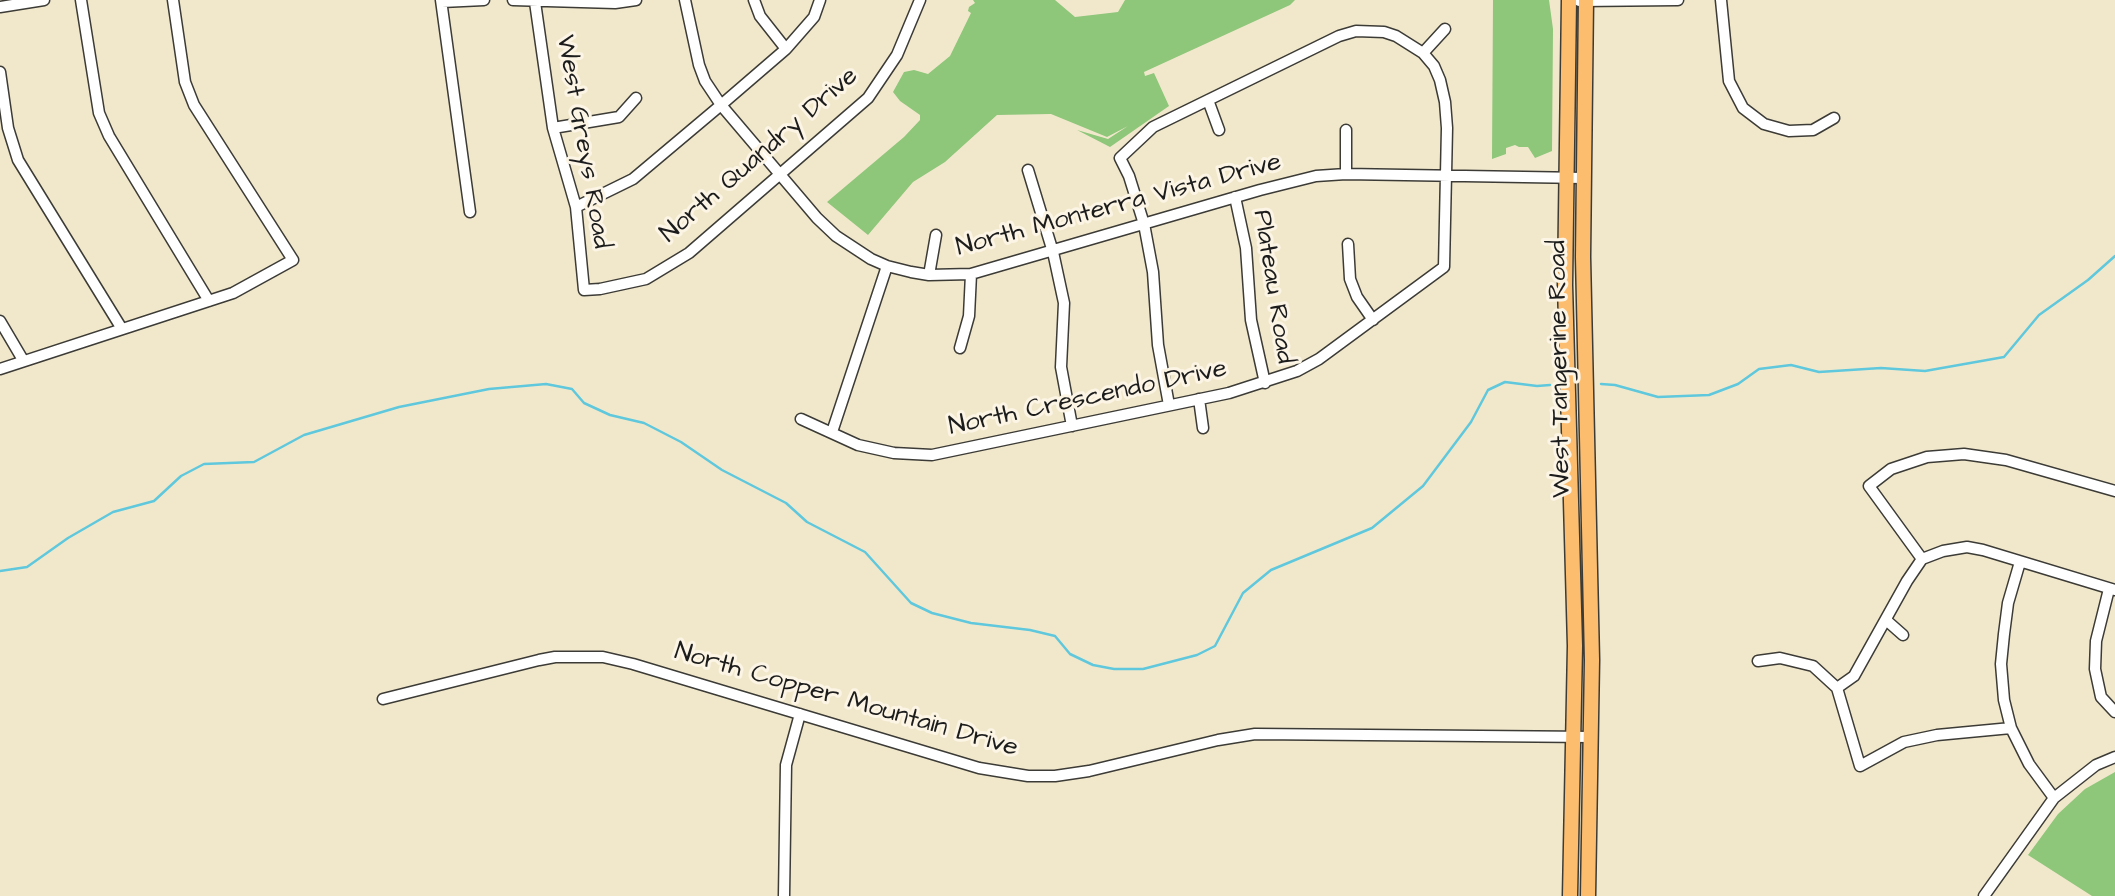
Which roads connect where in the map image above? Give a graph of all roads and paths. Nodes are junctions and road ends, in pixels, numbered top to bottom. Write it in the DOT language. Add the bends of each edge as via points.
graph roads {
  1 [pos="44,0"];
  2 [pos="81,0"];
  3 [pos="173,0"];
  4 [pos="484,0"];
  5 [pos="513,0"];
  6 [pos="636,0"];
  7 [pos="685,0"];
  8 [pos="754,0"];
  9 [pos="820,0"];
  10 [pos="920,0"];
  11 [pos="1569,0"];
  12 [pos="1586,0"];
  13 [pos="1678,0"];
  14 [pos="1721,0"];
  15 [pos="442,1"];
  16 [pos="535,2"];
  17 [pos="0,7"];
  18 [pos="1445,29"];
  19 [pos="786,48"];
  20 [pos="1423,53"];
  21 [pos="0,72"];
  22 [pos="636,98"];
  23 [pos="1208,100"];
  24 [pos="722,104"];
  25 [pos="1834,118"];
  26 [pos="553,128"];
  27 [pos="1219,130"];
  28 [pos="1346,130"];
  29 [pos="1028,170"];
  30 [pos="780,173"];
  31 [pos="1346,174"];
  32 [pos="1446,175"];
  33 [pos="1565,178"];
  34 [pos="1583,178"];
  35 [pos="1235,197"];
  36 [pos="576,207"];
  37 [pos="470,212"];
  38 [pos="1144,224"];
  39 [pos="936,235"];
  40 [pos="1348,244"];
  41 [pos="1053,252"];
  42 [pos="887,266"];
  43 [pos="971,274"];
  44 [pos="929,275"];
  45 [pos="584,290"];
  46 [pos="209,300"];
  47 [pos="1373,320"];
  48 [pos="0,321"];
  49 [pos="122,329"];
  50 [pos="960,348"];
  51 [pos="23,360"];
  52 [pos="0,369"];
  53 [pos="1265,383"];
  54 [pos="1199,399"];
  55 [pos="1169,405"];
  56 [pos="801,419"];
  57 [pos="1072,426"];
  58 [pos="1203,428"];
  59 [pos="832,432"];
  60 [pos="2115,491"];
  61 [pos="1922,559"];
  62 [pos="2020,562"];
  63 [pos="2112,590"];
  64 [pos="1886,620"];
  65 [pos="1903,635"];
  66 [pos="1758,661"];
  67 [pos="1837,688"];
  68 [pos="383,699"];
  69 [pos="2115,712"];
  70 [pos="800,714"];
  71 [pos="2011,728"];
  72 [pos="1573,737"];
  73 [pos="1591,737"];
  74 [pos="2115,757"];
  75 [pos="2054,798"];
  76 [pos="1989,894"];
  77 [pos="784,896"];
  78 [pos="1570,896"];
  79 [pos="1588,896"];
  1 -- 17 [label="street"];
  2 -- 46 [label="street" via="99,113 108,136"];
  3 -- 46 [label="street" via="185,82 194,105 293,260 233,293"];
  4 -- 15 [label="street"];
  5 -- 16 [label="street"];
  6 -- 16 [label="street"];
  7 -- 24 [label="street, North Monterra Vista Drive" via="699,65"];
  8 -- 19 [label="street" via="760,16"];
  9 -- 19 [label="street" via="814,17"];
  10 -- 30 [label="street, North Quandry Drive" via="897,55 868,98"];
  11 -- 12 [label="street"];
  11 -- 33 [label="main road, West Tangerine Road"];
  12 -- 13 [label="street"];
  12 -- 34 [label="main road, West Tangerine Road"];
  14 -- 25 [label="street" via="1729,81 1743,108 1764,124 1789,131 1813,130"];
  15 -- 37 [label="street"];
  16 -- 26 [label="street, West Greys Road"];
  18 -- 20 [label="street"];
  19 -- 24 [label="street"];
  20 -- 23 [label="street" via="1396,36 1356,31"];
  20 -- 32 [label="street" via="1434,65 1446,102"];
  21 -- 49 [label="street" via="18,160"];
  22 -- 26 [label="street" via="619,117"];
  23 -- 27 [label="street"];
  23 -- 38 [label="street" via="1153,127 1120,158"];
  24 -- 30 [label="street, North Monterra Vista Drive"];
  24 -- 36 [label="street" via="633,179"];
  26 -- 36 [label="street, West Greys Road"];
  28 -- 31 [label="street"];
  29 -- 41 [label="street"];
  30 -- 42 [label="street, North Monterra Vista Drive" via="836,236"];
  30 -- 45 [label="street, North Quandry Drive" via="689,253 646,279"];
  31 -- 32 [label="street, North Monterra Vista Drive"];
  31 -- 35 [label="street, North Monterra Vista Drive" via="1288,182"];
  32 -- 33 [label="street, North Monterra Vista Drive"];
  32 -- 47 [label="street, North Crescendo Drive" via="1444,267"];
  33 -- 34 [label="street, North Monterra Vista Drive"];
  33 -- 72 [label="main road, West Tangerine Road"];
  34 -- 73 [label="main road, West Tangerine Road"];
  35 -- 38 [label="street, North Monterra Vista Drive"];
  35 -- 53 [label="street, Plateau Road" via="1246,248 1251,320"];
  36 -- 45 [label="street, West Greys Road"];
  38 -- 41 [label="street, North Monterra Vista Drive"];
  38 -- 55 [label="street"];
  39 -- 44 [label="street"];
  40 -- 47 [label="street" via="1350,279"];
  41 -- 43 [label="street, North Monterra Vista Drive"];
  41 -- 57 [label="street" via="1065,303 1061,367"];
  42 -- 44 [label="street, North Monterra Vista Drive"];
  42 -- 59 [label="street"];
  43 -- 44 [label="street, North Monterra Vista Drive"];
  43 -- 50 [label="street" via="969,316"];
  46 -- 49 [label="street"];
  47 -- 53 [label="street, North Crescendo Drive" via="1319,359"];
  48 -- 51 [label="street"];
  49 -- 51 [label="street"];
  51 -- 52 [label="street"];
  53 -- 54 [label="street, North Crescendo Drive"];
  54 -- 55 [label="street, North Crescendo Drive"];
  54 -- 58 [label="street"];
  55 -- 57 [label="street, North Crescendo Drive"];
  56 -- 59 [label="street, North Crescendo Drive"];
  57 -- 59 [label="street, North Crescendo Drive" via="932,455 894,453"];
  60 -- 61 [label="street" via="2006,460 1964,454 1927,457 1891,469 1869,486"];
  61 -- 62 [label="street" via="1967,547"];
  61 -- 64 [label="street"];
  62 -- 63 [label="street"];
  62 -- 71 [label="street" via="2008,603 2001,664"];
  63 -- 69 [label="street" via="2096,641 2095,669 2101,697"];
  64 -- 65 [label="street"];
  64 -- 67 [label="street" via="1854,676"];
  66 -- 67 [label="street" via="1780,658 1812,666"];
  67 -- 71 [label="street" via="1860,765 1905,742"];
  68 -- 70 [label="street, North Copper Mountain Drive" via="539,660 588,656 633,664"];
  70 -- 72 [label="street, North Copper Mountain Drive" via="969,765 1028,776 1089,771 1255,734"];
  70 -- 77 [label="street" via="786,765"];
  71 -- 75 [label="street" via="2028,764"];
  72 -- 73 [label="street, North Copper Mountain Drive"];
  72 -- 78 [label="main road, West Tangerine Road"];
  73 -- 79 [label="main road, West Tangerine Road"];
  74 -- 75 [label="street" via="2096,765"];
  75 -- 76 [label="street"];
}
